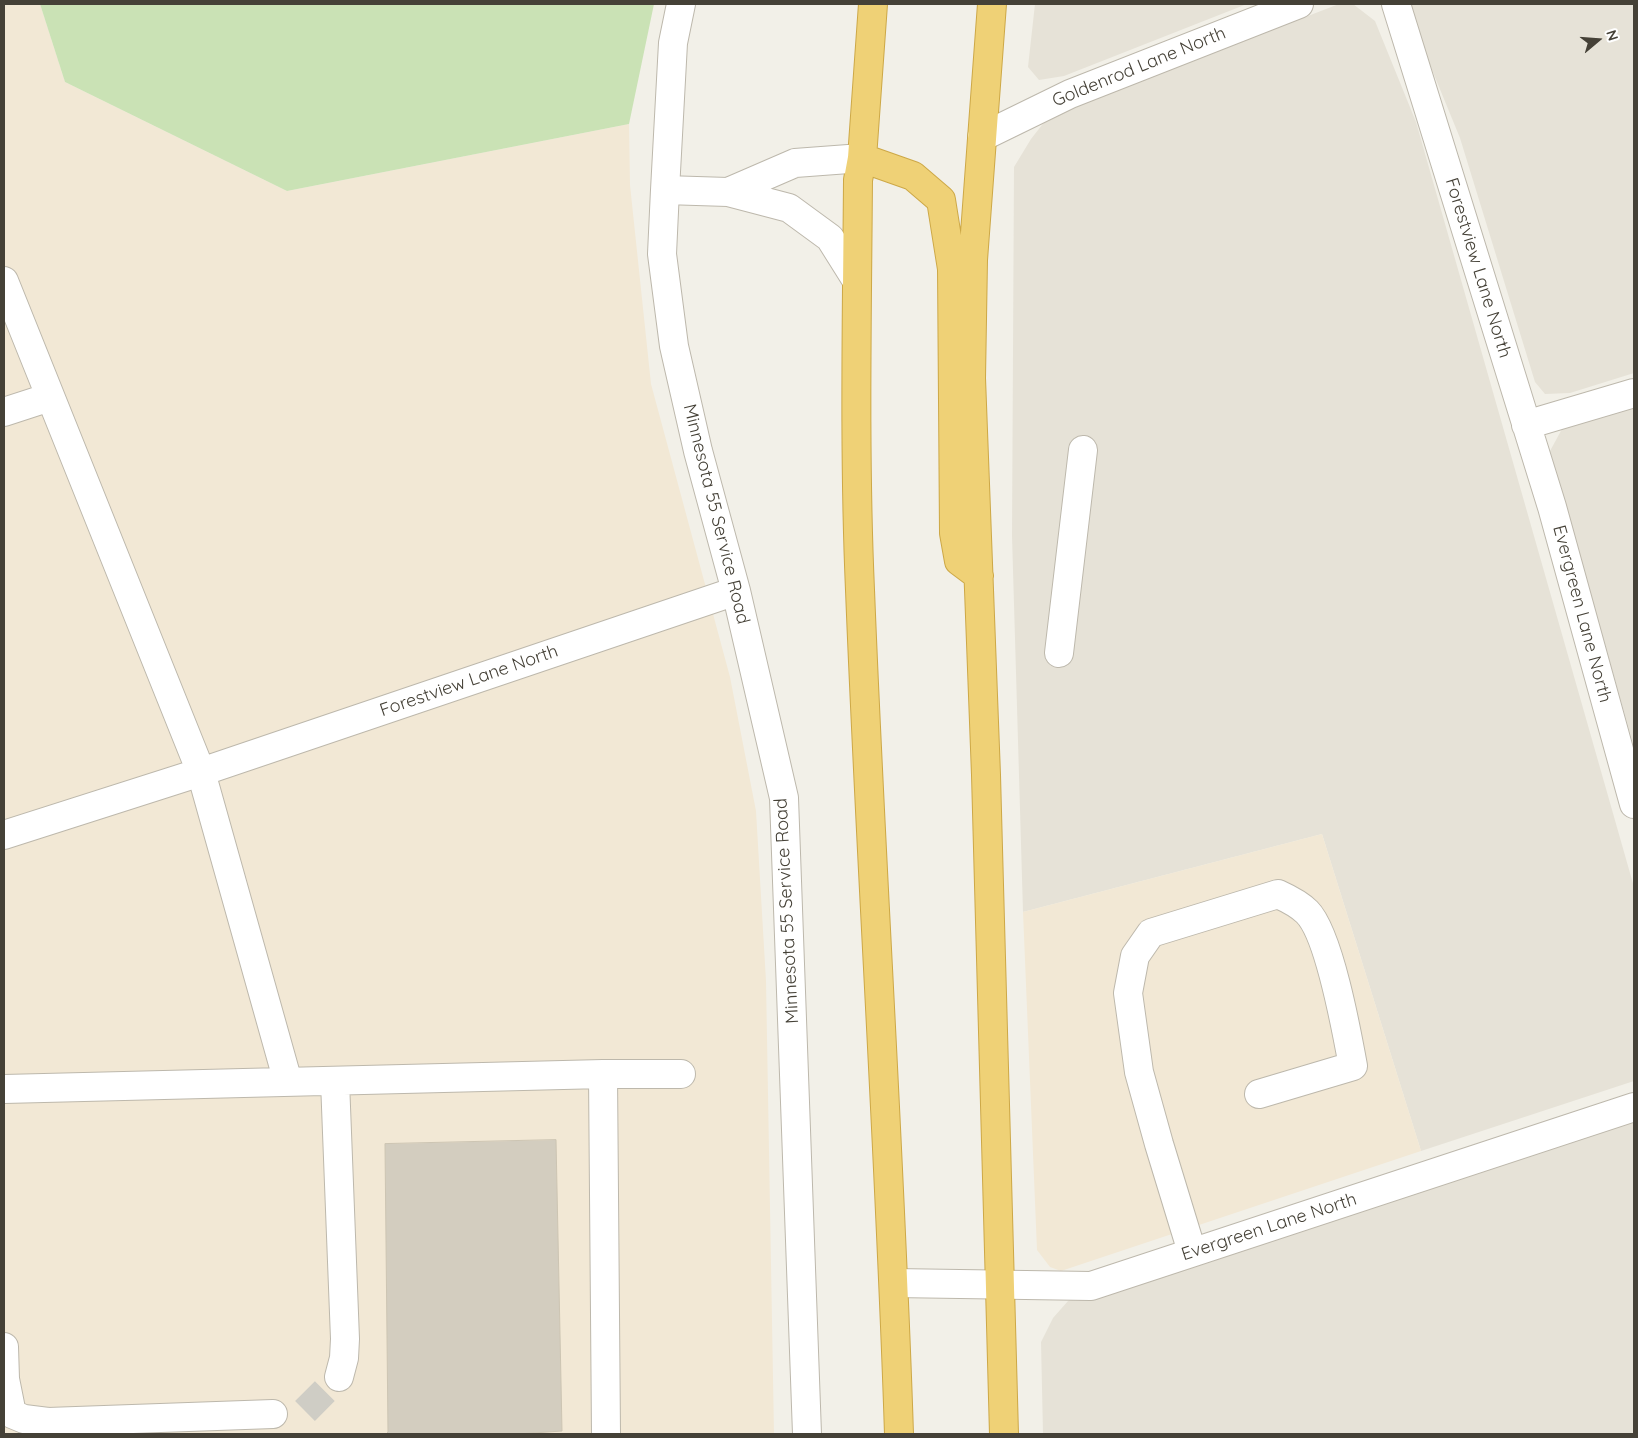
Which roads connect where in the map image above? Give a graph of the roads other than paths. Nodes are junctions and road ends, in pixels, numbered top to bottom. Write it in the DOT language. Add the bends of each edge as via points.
graph roads {
  1 [pos="681,4"];
  2 [pos="873,4"];
  3 [pos="992,4"];
  4 [pos="1299,4"];
  5 [pos="1396,4"];
  6 [pos="982,137"];
  7 [pos="862,158"];
  8 [pos="665,190"];
  9 [pos="728,192"];
  10 [pos="4,281"];
  11 [pos="857,281"];
  12 [pos="1634,393"];
  13 [pos="50,397"];
  14 [pos="4,412"];
  15 [pos="1526,425"];
  16 [pos="1083,450"];
  17 [pos="979,576"];
  18 [pos="736,591"];
  19 [pos="1059,652"];
  20 [pos="201,772"];
  21 [pos="1634,804"];
  22 [pos="4,835"];
  23 [pos="603,1074"];
  24 [pos="681,1074"];
  25 [pos="335,1081"];
  26 [pos="288,1082"];
  27 [pos="4,1089"];
  28 [pos="1259,1094"];
  29 [pos="1634,1106"];
  30 [pos="1192,1252"];
  31 [pos="894,1283"];
  32 [pos="1000,1284"];
  33 [pos="4,1347"];
  34 [pos="339,1377"];
  35 [pos="273,1414"];
  36 [pos="606,1434"];
  37 [pos="808,1434"];
  38 [pos="899,1434"];
  39 [pos="1004,1434"];
  1 -- 8 [label="street, Minnesota 55 Service Road" via="673,43"];
  2 -- 7 [label="highway"];
  3 -- 6 [label="highway"];
  4 -- 6 [label="street, Goldenrod Lane North" via="1070,94"];
  5 -- 15 [label="street, Forestview Lane North"];
  6 -- 17 [label="highway" via="973,260 971,378"];
  7 -- 9 [label="street" via="795,164"];
  7 -- 11 [label="highway" via="858,180"];
  7 -- 17 [label="highway" via="913,176 941,200 952,269 954,533 959,561"];
  8 -- 9 [label="street"];
  8 -- 18 [label="street, Minnesota 55 Service Road" via="662,254 674,346"];
  9 -- 11 [label="street" via="788,208 830,238"];
  10 -- 13 [label="street"];
  11 -- 31 [label="highway" via="860,587"];
  12 -- 15 [label="street"];
  13 -- 14 [label="street"];
  13 -- 20 [label="street"];
  15 -- 21 [label="street, Evergreen Lane North" via="1552,507"];
  16 -- 19 [label="street"];
  17 -- 32 [label="highway"];
  18 -- 20 [label="street, Forestview Lane North"];
  18 -- 37 [label="street, Minnesota 55 Service Road" via="784,798"];
  20 -- 22 [label="street, Forestview Lane North"];
  20 -- 26 [label="street"];
  23 -- 24 [label="street"];
  23 -- 25 [label="street"];
  23 -- 36 [label="street"];
  25 -- 26 [label="street"];
  25 -- 34 [label="street" via="346,1339"];
  26 -- 27 [label="street"];
  28 -- 30 [label="street" via="1353,1066 1322,938 1309,913 1278,894 1151,933 1136,956 1128,993 1139,1072"];
  29 -- 30 [label="street, Evergreen Lane North"];
  30 -- 32 [label="street, Evergreen Lane North" via="1091,1286"];
  31 -- 32 [label="street, Evergreen Lane North"];
  31 -- 38 [label="highway"];
  32 -- 39 [label="highway"];
  33 -- 35 [label="street" via="8,1403 12,1414 24,1419 48,1422"];
}
